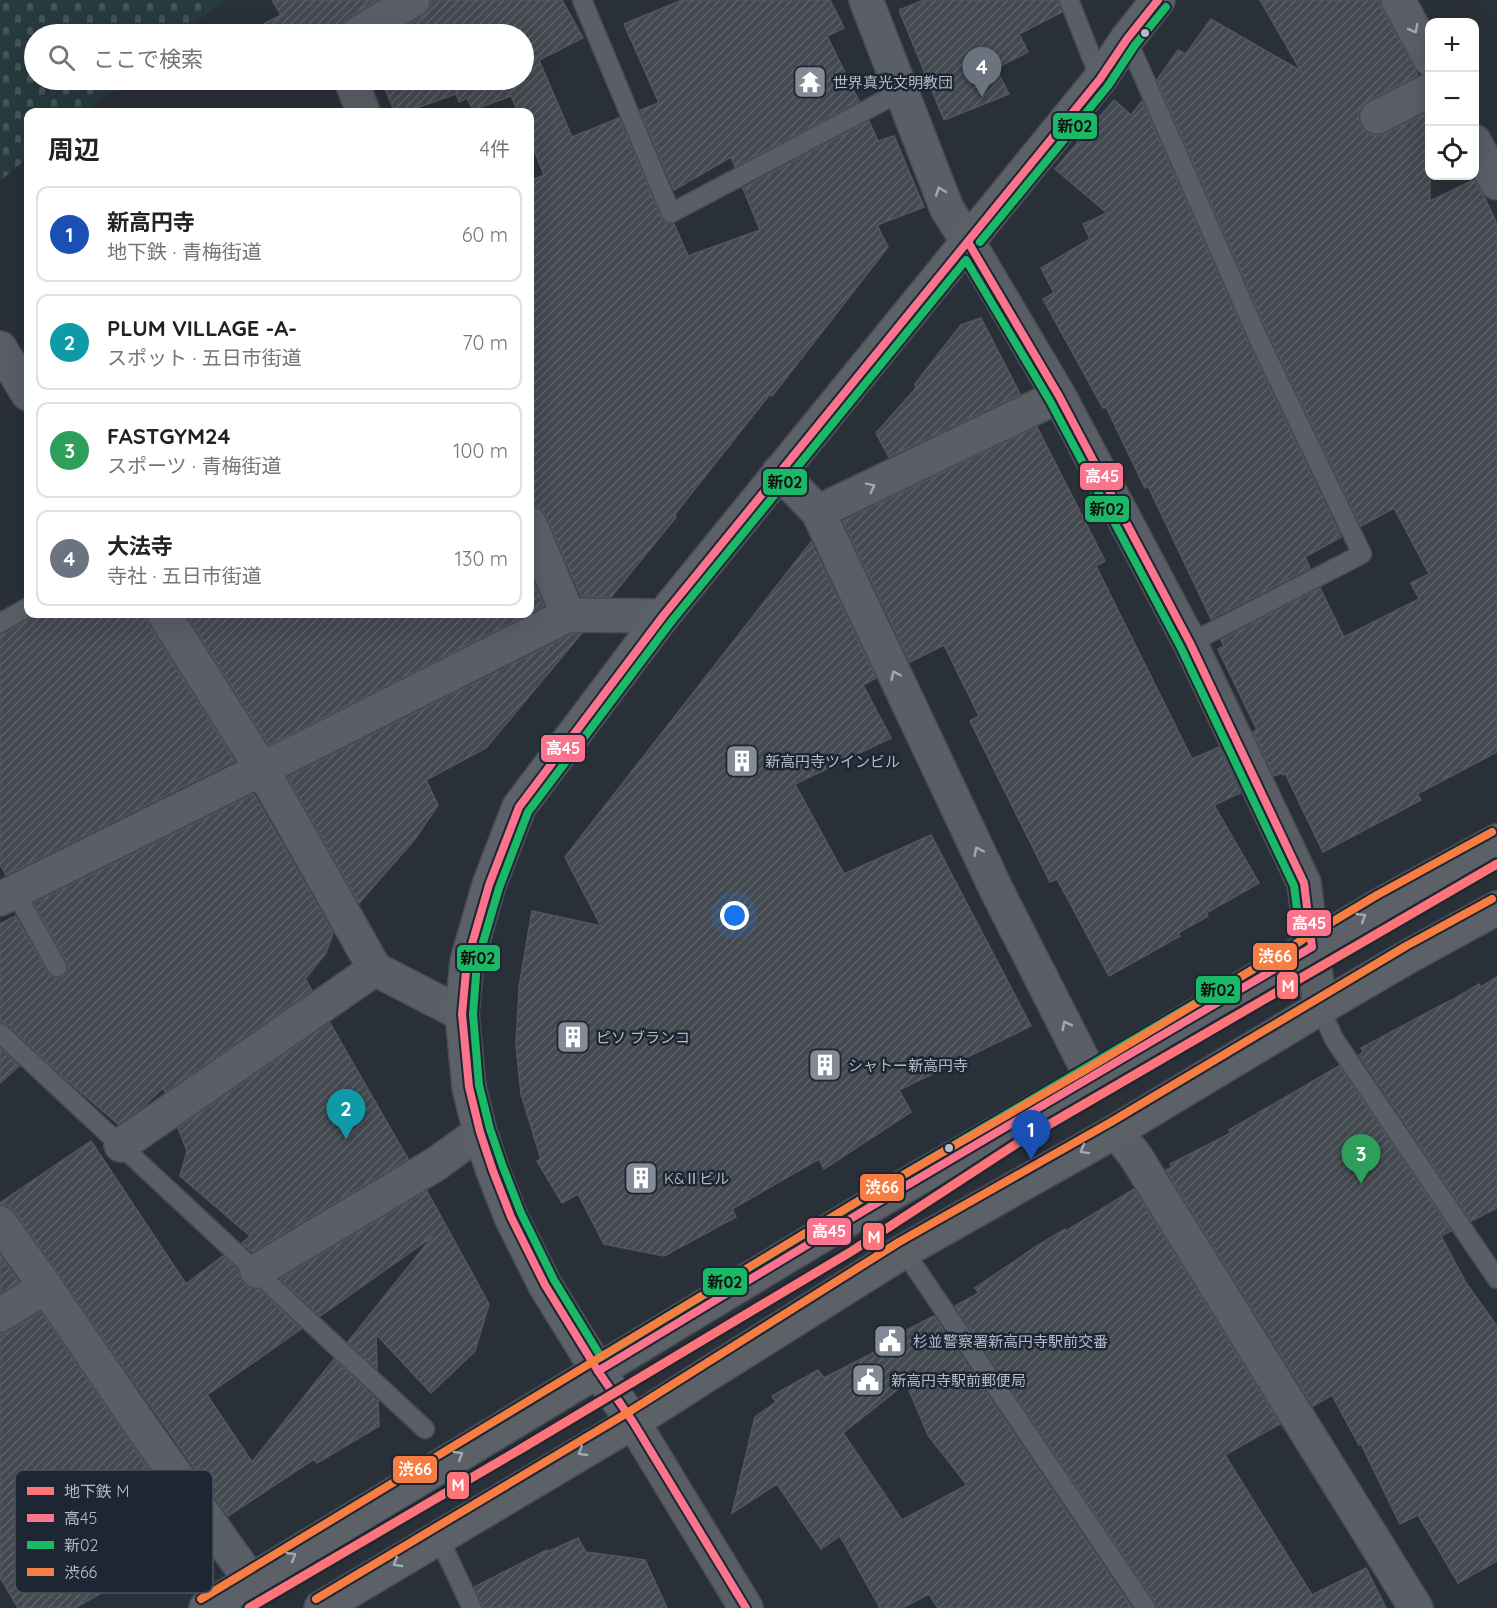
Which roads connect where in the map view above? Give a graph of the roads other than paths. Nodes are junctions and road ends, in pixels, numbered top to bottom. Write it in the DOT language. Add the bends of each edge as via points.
graph roads {
  1 [pos="413,0"];
  2 [pos="582,0"];
  3 [pos="866,0"];
  4 [pos="1069,0"];
  5 [pos="1158,0"];
  6 [pos="1398,0"];
  7 [pos="373,24"];
  8 [pos="1127,39"];
  9 [pos="1425,49"];
  10 [pos="1100,79"];
  11 [pos="355,90"];
  12 [pos="902,92"];
  13 [pos="1425,93"];
  14 [pos="362,108"];
  15 [pos="1377,117"];
  16 [pos="1479,150"];
  17 [pos="1497,183"];
  18 [pos="968,242"];
  19 [pos="0,348"];
  20 [pos="24,387"];
  21 [pos="1059,396"];
  22 [pos="779,472"];
  23 [pos="818,512"];
  24 [pos="534,534"];
  25 [pos="24,609"];
  26 [pos="568,615"];
  27 [pos="663,616"];
  28 [pos="173,618"];
  29 [pos="0,623"];
  30 [pos="1190,643"];
  31 [pos="262,769"];
  32 [pos="1497,841"];
  33 [pos="7,895"];
  34 [pos="1497,908"];
  35 [pos="1312,947"];
  36 [pos="57,967"];
  37 [pos="375,969"];
  38 [pos="1320,1008"];
  39 [pos="462,1014"];
  40 [pos="0,1033"];
  41 [pos="1092,1078"];
  42 [pos="1116,1131"];
  43 [pos="480,1132"];
  44 [pos="121,1145"];
  45 [pos="0,1223"];
  46 [pos="903,1251"];
  47 [pos="257,1271"];
  48 [pos="1497,1280"];
  49 [pos="46,1287"];
  50 [pos="0,1315"];
  51 [pos="598,1371"];
  52 [pos="633,1422"];
  53 [pos="425,1429"];
  54 [pos="172,1470"];
  55 [pos="213,1528"];
  56 [pos="439,1538"];
  57 [pos="251,1581"];
  58 [pos="206,1608"];
  59 [pos="321,1608"];
  60 [pos="472,1608"];
  61 [pos="746,1608"];
  62 [pos="1146,1608"];
  63 [pos="1416,1608"];
  1 -- 7 [label="street"];
  2 -- 12 [label="lane" via="671,213"];
  3 -- 12 [label="street"];
  4 -- 10 [label="lane"];
  5 -- 8 [label="main road"];
  6 -- 9 [label="street, one-way"];
  8 -- 10 [label="main road"];
  8 -- 30 [label="lane" via="1258,340 1362,554"];
  10 -- 18 [label="main road"];
  11 -- 14 [label="street"];
  18 -- 12 [label="street, one-way" via="947,209"];
  13 -- 15 [label="street"];
  16 -- 17 [label="street"];
  18 -- 21 [label="street"];
  18 -- 22 [label="main road"];
  19 -- 20 [label="street"];
  23 -- 21 [label="street, one-way"];
  21 -- 30 [label="street"];
  22 -- 23 [label="street"];
  22 -- 27 [label="main road"];
  41 -- 23 [label="street, one-way" via="997,891"];
  24 -- 26 [label="street"];
  25 -- 29 [label="lane"];
  26 -- 27 [label="street"];
  26 -- 31 [label="street"];
  27 -- 39 [label="main road" via="519,807 489,885 467,961"];
  28 -- 31 [label="street"];
  30 -- 35 [label="street" via="1304,883"];
  31 -- 33 [label="street"];
  31 -- 37 [label="street"];
  35 -- 32 [label="main road, one-way"];
  33 -- 36 [label="lane"];
  34 -- 38 [label="main road"];
  35 -- 38 [label="street"];
  35 -- 41 [label="main road"];
  37 -- 39 [label="street"];
  37 -- 44 [label="street"];
  38 -- 42 [label="main road"];
  38 -- 48 [label="lane" via="1334,1039"];
  39 -- 43 [label="main road" via="469,1087"];
  40 -- 44 [label="lane"];
  41 -- 51 [label="main road" via="860,1212"];
  42 -- 46 [label="main road, one-way"];
  42 -- 63 [label="street" via="1136,1157"];
  43 -- 47 [label="street" via="436,1164"];
  43 -- 51 [label="main road" via="512,1217 544,1285"];
  44 -- 47 [label="lane"];
  45 -- 49 [label="street"];
  46 -- 52 [label="main road"];
  46 -- 62 [label="lane"];
  47 -- 53 [label="lane"];
  49 -- 50 [label="street"];
  49 -- 54 [label="street"];
  51 -- 52 [label="main road"];
  57 -- 51 [label="main road, one-way"];
  52 -- 56 [label="main road, one-way"];
  52 -- 61 [label="street"];
  55 -- 57 [label="street"];
  56 -- 59 [label="main road, one-way"];
  56 -- 60 [label="lane"];
  57 -- 58 [label="main road"];
}
